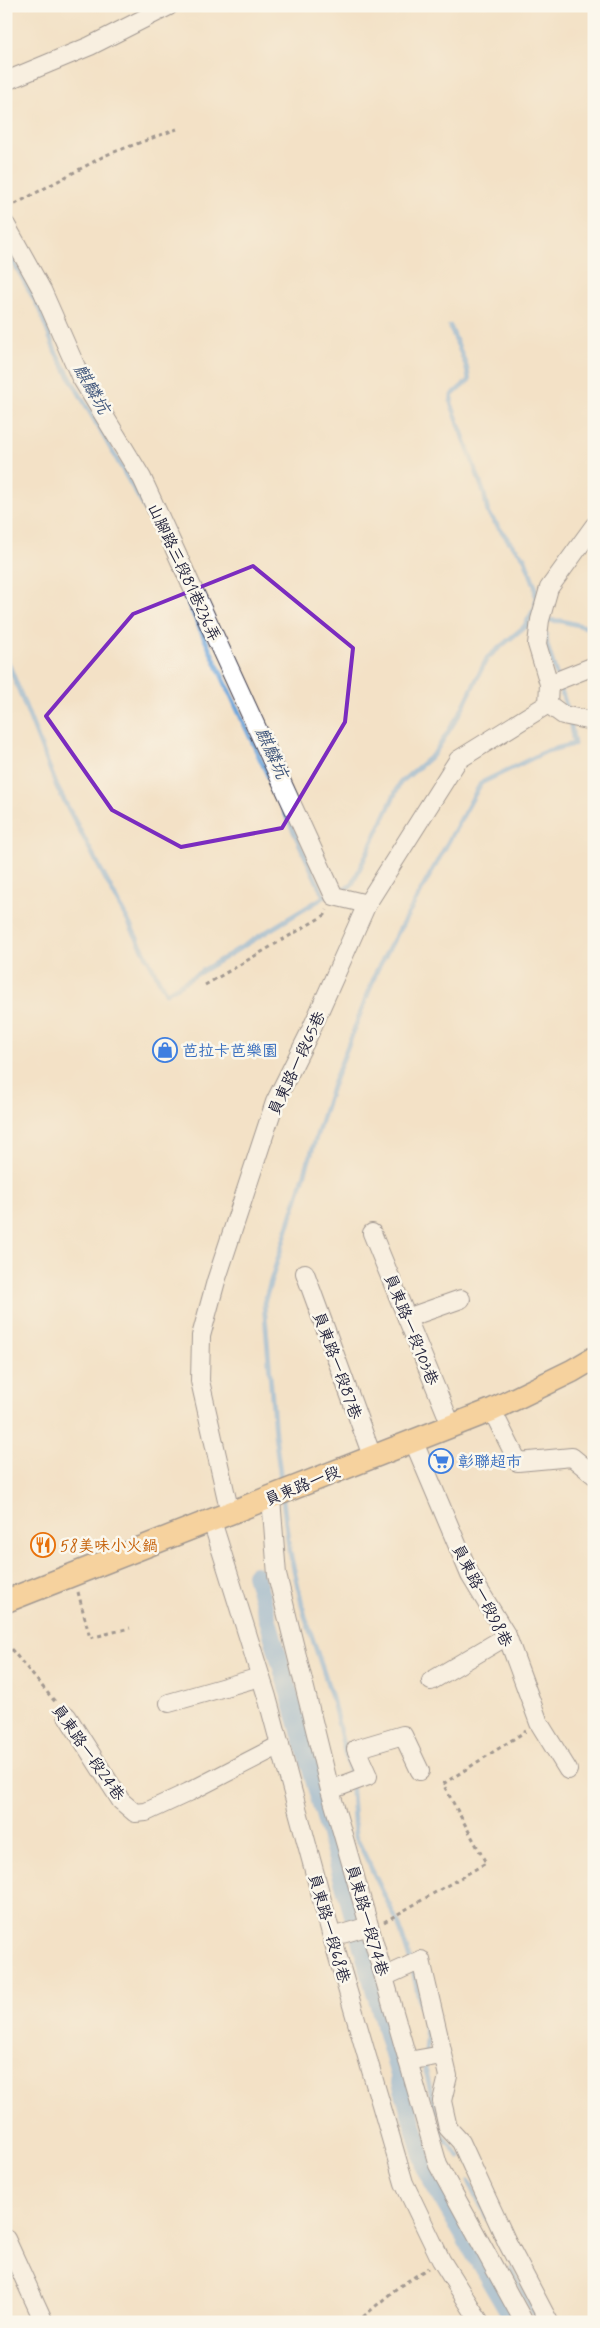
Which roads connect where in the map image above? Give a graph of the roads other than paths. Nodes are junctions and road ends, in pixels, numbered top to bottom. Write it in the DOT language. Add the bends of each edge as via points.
graph roads {
  1 [pos="169,6"];
  2 [pos="6,81"];
  3 [pos="6,225"];
  4 [pos="594,526"];
  5 [pos="594,666"];
  6 [pos="549,684"];
  7 [pos="548,704"];
  8 [pos="594,724"];
  9 [pos="367,904"];
  10 [pos="372,1233"];
  11 [pos="305,1273"];
  12 [pos="460,1299"];
  13 [pos="407,1318"];
  14 [pos="594,1358"];
  15 [pos="492,1410"];
  16 [pos="451,1425"];
  17 [pos="413,1440"];
  18 [pos="372,1456"];
  19 [pos="594,1475"];
  20 [pos="271,1498"];
  21 [pos="221,1517"];
  22 [pos="6,1601"];
  23 [pos="507,1636"];
  24 [pos="260,1677"];
  25 [pos="431,1681"];
  26 [pos="169,1703"];
  27 [pos="67,1716"];
  28 [pos="280,1745"];
  29 [pos="568,1770"];
  30 [pos="420,1771"];
  31 [pos="330,1790"];
  32 [pos="369,1926"];
  33 [pos="332,1937"];
  34 [pos="384,1977"];
  35 [pos="442,2055"];
  36 [pos="408,2061"];
  37 [pos="6,2239"];
  38 [pos="44,2322"];
  39 [pos="480,2322"];
  40 [pos="524,2322"];
  41 [pos="549,2322"];
  1 -- 2 [label="street" via="90,46"];
  3 -- 9 [label="street, 山腳路三段81巷236弄" via="42,290 80,376 142,478 334,896"];
  4 -- 6 [label="street" via="549,588 542,612 537,644"];
  5 -- 6 [label="street"];
  6 -- 7 [label="street"];
  7 -- 8 [label="street" via="563,715"];
  7 -- 9 [label="street, 員東路一段65巷" via="458,760"];
  9 -- 21 [label="street, 員東路一段65巷" via="275,1102 201,1336 200,1381"];
  10 -- 13 [label="street, 員東路一段103巷"];
  11 -- 18 [label="street, 員東路一段87巷"];
  12 -- 13 [label="street"];
  13 -- 16 [label="street, 員東路一段103巷"];
  14 -- 15 [label="main road, 員東路一段"];
  15 -- 16 [label="main road, 員東路一段"];
  15 -- 19 [label="street" via="518,1462 572,1457"];
  16 -- 17 [label="main road, 員東路一段"];
  17 -- 18 [label="main road, 員東路一段"];
  17 -- 23 [label="street, 員東路一段98巷" via="470,1575"];
  18 -- 20 [label="main road, 員東路一段"];
  20 -- 21 [label="main road, 員東路一段"];
  20 -- 31 [label="street, 員東路一段74巷" via="277,1575"];
  21 -- 22 [label="main road, 員東路一段"];
  21 -- 24 [label="street, 員東路一段68巷"];
  23 -- 25 [label="street"];
  23 -- 29 [label="street, 員東路一段98巷" via="539,1723"];
  24 -- 26 [label="street"];
  24 -- 28 [label="street, 員東路一段68巷"];
  27 -- 28 [label="street, 員東路一段24巷" via="121,1801 135,1813 146,1812"];
  28 -- 33 [label="street, 員東路一段68巷"];
  30 -- 31 [label="street" via="403,1735 356,1750 368,1776"];
  31 -- 32 [label="street, 員東路一段74巷"];
  32 -- 33 [label="street"];
  32 -- 34 [label="street, 員東路一段74巷"];
  33 -- 39 [label="street, 員東路一段68巷" via="404,2183 441,2260"];
  34 -- 35 [label="street" via="421,1960"];
  34 -- 36 [label="street, 員東路一段74巷"];
  35 -- 36 [label="street"];
  35 -- 41 [label="street" via="448,2076 442,2101 448,2128 461,2142 507,2242"];
  36 -- 40 [label="street, 員東路一段74巷" via="438,2165"];
  37 -- 38 [label="street"];
}
